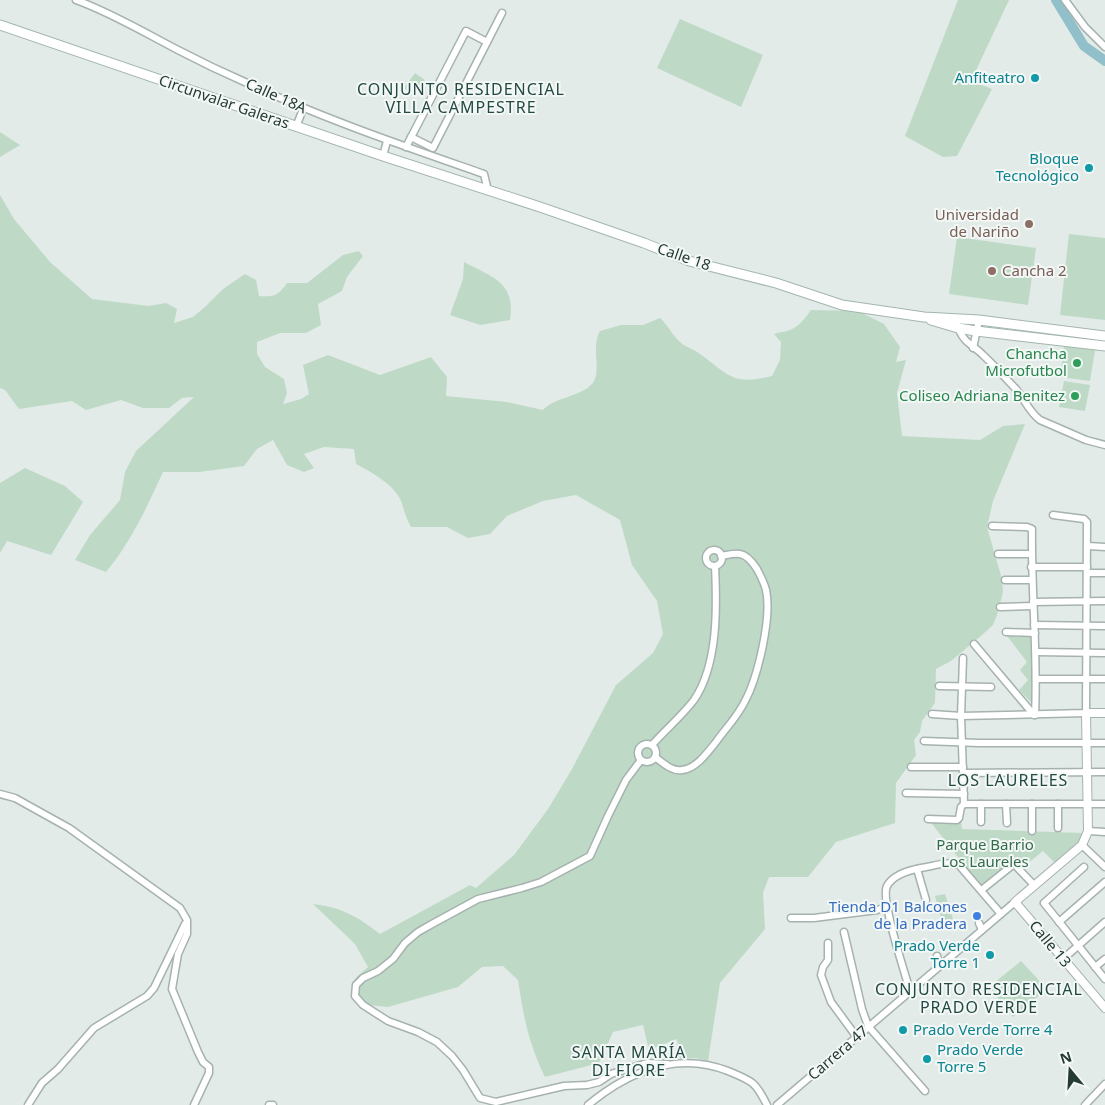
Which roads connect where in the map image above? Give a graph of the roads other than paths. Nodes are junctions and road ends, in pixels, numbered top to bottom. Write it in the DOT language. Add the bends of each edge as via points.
graph roads {
  1 [pos="76,0"];
  2 [pos="1065,0"];
  3 [pos="502,13"];
  4 [pos="0,25"];
  5 [pos="488,42"];
  6 [pos="1105,47"];
  7 [pos="303,109"];
  8 [pos="296,126"];
  9 [pos="411,137"];
  10 [pos="387,141"];
  11 [pos="406,147"];
  12 [pos="383,156"];
  13 [pos="473,170"];
  14 [pos="448,178"];
  15 [pos="468,184"];
  16 [pos="488,191"];
  17 [pos="924,317"];
  18 [pos="958,318"];
  19 [pos="979,320"];
  20 [pos="958,328"];
  21 [pos="976,331"];
  22 [pos="1105,336"];
  23 [pos="1105,346"];
  24 [pos="973,348"];
  25 [pos="1105,445"];
  26 [pos="1053,515"];
  27 [pos="992,526"];
  28 [pos="1088,546"];
  29 [pos="1105,547"];
  30 [pos="998,554"];
  31 [pos="1031,554"];
  32 [pos="721,556"];
  33 [pos="715,566"];
  34 [pos="1031,566"];
  35 [pos="1087,570"];
  36 [pos="1105,573"];
  37 [pos="1005,580"];
  38 [pos="1032,580"];
  39 [pos="1086,601"];
  40 [pos="1105,601"];
  41 [pos="1033,604"];
  42 [pos="1000,607"];
  43 [pos="1034,625"];
  44 [pos="1086,625"];
  45 [pos="1105,626"];
  46 [pos="1006,632"];
  47 [pos="1035,633"];
  48 [pos="974,644"];
  49 [pos="1036,652"];
  50 [pos="1087,652"];
  51 [pos="1105,652"];
  52 [pos="963,658"];
  53 [pos="1037,679"];
  54 [pos="1087,679"];
  55 [pos="1105,679"];
  56 [pos="939,686"];
  57 [pos="963,686"];
  58 [pos="991,686"];
  59 [pos="1086,713"];
  60 [pos="1105,713"];
  61 [pos="932,714"];
  62 [pos="1035,715"];
  63 [pos="961,716"];
  64 [pos="924,741"];
  65 [pos="963,742"];
  66 [pos="1086,743"];
  67 [pos="1105,743"];
  68 [pos="652,745"];
  69 [pos="655,757"];
  70 [pos="641,760"];
  71 [pos="911,767"];
  72 [pos="963,770"];
  73 [pos="1087,772"];
  74 [pos="1105,772"];
  75 [pos="906,793"];
  76 [pos="0,794"];
  77 [pos="964,794"];
  78 [pos="964,804"];
  79 [pos="981,804"];
  80 [pos="1006,804"];
  81 [pos="1032,804"];
  82 [pos="1058,804"];
  83 [pos="1087,804"];
  84 [pos="1105,804"];
  85 [pos="928,819"];
  86 [pos="980,822"];
  87 [pos="1007,823"];
  88 [pos="1058,828"];
  89 [pos="1032,831"];
  90 [pos="1088,831"];
  91 [pos="1105,832"];
  92 [pos="1082,845"];
  93 [pos="1084,867"];
  94 [pos="1105,867"];
  95 [pos="917,869"];
  96 [pos="1105,882"];
  97 [pos="1034,885"];
  98 [pos="984,888"];
  99 [pos="926,900"];
  100 [pos="1015,902"];
  101 [pos="887,907"];
  102 [pos="1001,914"];
  103 [pos="791,918"];
  104 [pos="187,920"];
  105 [pos="1059,922"];
  106 [pos="1105,922"];
  107 [pos="979,923"];
  108 [pos="982,930"];
  109 [pos="844,932"];
  110 [pos="828,943"];
  111 [pos="1078,946"];
  112 [pos="937,956"];
  113 [pos="1063,959"];
  114 [pos="1105,959"];
  115 [pos="940,965"];
  116 [pos="1095,967"];
  117 [pos="1105,979"];
  118 [pos="910,991"];
  119 [pos="1105,1008"];
  120 [pos="868,1026"];
  121 [pos="856,1036"];
  122 [pos="667,1064"];
  123 [pos="1105,1084"];
  124 [pos="925,1091"];
  125 [pos="28,1105"];
  126 [pos="194,1105"];
  127 [pos="269,1105"];
  128 [pos="273,1105"];
  129 [pos="588,1105"];
  130 [pos="767,1105"];
  131 [pos="777,1105"];
  132 [pos="1085,1105"];
  1 -- 7 [label="street, Calle 18A"];
  2 -- 6 [label="street"];
  3 -- 5 [label="street"];
  4 -- 8 [label="main road, Circunvalar Galeras"];
  5 -- 9 [label="street" via="432,148"];
  5 -- 9 [label="street" via="466,30"];
  7 -- 8 [label="street"];
  7 -- 10 [label="street, Calle 18A"];
  8 -- 12 [label="main road, Circunvalar Galeras"];
  9 -- 11 [label="street"];
  10 -- 11 [label="street, Calle 18A"];
  10 -- 12 [label="street"];
  11 -- 13 [label="street, Calle 18A"];
  12 -- 14 [label="main road, Circunvalar Galeras"];
  13 -- 15 [label="street"];
  13 -- 16 [label="street, Calle 18A" via="484,174"];
  14 -- 15 [label="main road, Calle 18"];
  15 -- 16 [label="main road, Calle 18"];
  16 -- 17 [label="main road, Calle 18" via="689,261 776,283 842,305"];
  17 -- 18 [label="main road, Calle 18"];
  17 -- 20 [label="main road, Calle 18"];
  18 -- 19 [label="main road, Calle 18"];
  18 -- 20 [label="street"];
  19 -- 21 [label="street"];
  19 -- 22 [label="main road, Calle 18"];
  20 -- 21 [label="main road, Calle 18"];
  20 -- 24 [label="street"];
  21 -- 23 [label="main road, Calle 18"];
  21 -- 24 [label="street"];
  24 -- 25 [label="street" via="1018,392 1034,416 1086,440"];
  26 -- 28 [label="street" via="1086,520"];
  27 -- 31 [label="street" via="1031,527"];
  28 -- 29 [label="street"];
  28 -- 35 [label="street"];
  30 -- 31 [label="street"];
  31 -- 34 [label="street"];
  32 -- 33 [label="street" via="721,561"];
  32 -- 33 [label="street" via="716,551 707,555 706,562"];
  32 -- 69 [label="street" via="744,555 754,564 766,591 765,640 751,686 729,726 697,762 682,770 673,769"];
  33 -- 68 [label="street" via="713,637 706,680 693,701"];
  34 -- 35 [label="street"];
  34 -- 38 [label="street"];
  35 -- 36 [label="street"];
  35 -- 39 [label="street"];
  37 -- 38 [label="street"];
  38 -- 41 [label="street"];
  39 -- 40 [label="street"];
  39 -- 41 [label="street"];
  39 -- 44 [label="street"];
  41 -- 42 [label="street"];
  41 -- 43 [label="street"];
  43 -- 44 [label="street"];
  43 -- 47 [label="street"];
  44 -- 45 [label="street"];
  44 -- 50 [label="street"];
  46 -- 47 [label="street"];
  47 -- 49 [label="street"];
  48 -- 62 [label="street"];
  49 -- 50 [label="street"];
  49 -- 53 [label="street"];
  50 -- 51 [label="street"];
  50 -- 54 [label="street"];
  52 -- 57 [label="street"];
  53 -- 54 [label="street"];
  53 -- 62 [label="street"];
  54 -- 55 [label="street"];
  54 -- 59 [label="street"];
  56 -- 57 [label="street"];
  57 -- 58 [label="street"];
  57 -- 63 [label="street"];
  59 -- 60 [label="street"];
  59 -- 62 [label="street"];
  59 -- 66 [label="street"];
  61 -- 63 [label="street"];
  62 -- 63 [label="street"];
  63 -- 65 [label="street"];
  64 -- 65 [label="street"];
  65 -- 66 [label="street"];
  65 -- 72 [label="street"];
  66 -- 67 [label="street"];
  66 -- 73 [label="street"];
  68 -- 69 [label="street" via="656,750"];
  68 -- 70 [label="street" via="646,743 639,747"];
  69 -- 70 [label="street" via="647,762"];
  70 -- 122 [label="street" via="626,780 590,856 541,882 478,899 418,932 378,971 356,985 355,996 388,1021 437,1042 463,1070 480,1098 488,1101 496,1102 564,1086 588,1085 651,1062"];
  71 -- 72 [label="street"];
  72 -- 73 [label="street"];
  72 -- 77 [label="street"];
  73 -- 74 [label="street"];
  73 -- 83 [label="street"];
  75 -- 77 [label="street"];
  76 -- 104 [label="street" via="15,798 69,828 180,908"];
  77 -- 78 [label="street"];
  78 -- 79 [label="street"];
  78 -- 85 [label="street" via="957,820"];
  79 -- 80 [label="street"];
  79 -- 86 [label="street"];
  80 -- 81 [label="street"];
  80 -- 87 [label="street"];
  81 -- 82 [label="street"];
  81 -- 89 [label="street"];
  82 -- 83 [label="street"];
  82 -- 88 [label="street"];
  83 -- 84 [label="street"];
  83 -- 90 [label="street"];
  90 -- 91 [label="street"];
  90 -- 92 [label="street"];
  92 -- 94 [label="street"];
  92 -- 97 [label="street, Carrera 47"];
  93 -- 105 [label="street" via="1044,901"];
  95 -- 99 [label="street"];
  95 -- 101 [label="street" via="902,874 888,885 885,892"];
  95 -- 102 [label="street" via="949,862 959,866"];
  96 -- 105 [label="street"];
  97 -- 98 [label="street" via="1014,864"];
  97 -- 100 [label="street, Carrera 47"];
  100 -- 102 [label="street, Carrera 47"];
  100 -- 113 [label="street, Calle 13"];
  101 -- 103 [label="street" via="814,918"];
  101 -- 118 [label="street"];
  102 -- 108 [label="street, Carrera 47"];
  104 -- 125 [label="street" via="154,988 147,996 94,1028 58,1070 42,1083"];
  104 -- 126 [label="street" via="187,934 178,954 172,988 198,1052 209,1066 209,1073"];
  105 -- 111 [label="street"];
  106 -- 111 [label="street"];
  107 -- 108 [label="street"];
  108 -- 115 [label="street, Carrera 47"];
  109 -- 120 [label="street"];
  110 -- 121 [label="street" via="828,960 821,975 831,1002"];
  111 -- 113 [label="street"];
  111 -- 116 [label="street"];
  112 -- 115 [label="street"];
  113 -- 119 [label="street, Calle 13"];
  114 -- 116 [label="street"];
  115 -- 118 [label="street, Carrera 47"];
  116 -- 117 [label="street"];
  118 -- 120 [label="street, Carrera 47"];
  120 -- 121 [label="street, Carrera 47"];
  120 -- 124 [label="street"];
  121 -- 131 [label="street, Carrera 47"];
  122 -- 129 [label="street" via="635,1075 605,1091"];
  122 -- 130 [label="street" via="694,1062 752,1081"];
  123 -- 132 [label="street"];
  127 -- 128 [label="street"];
}
